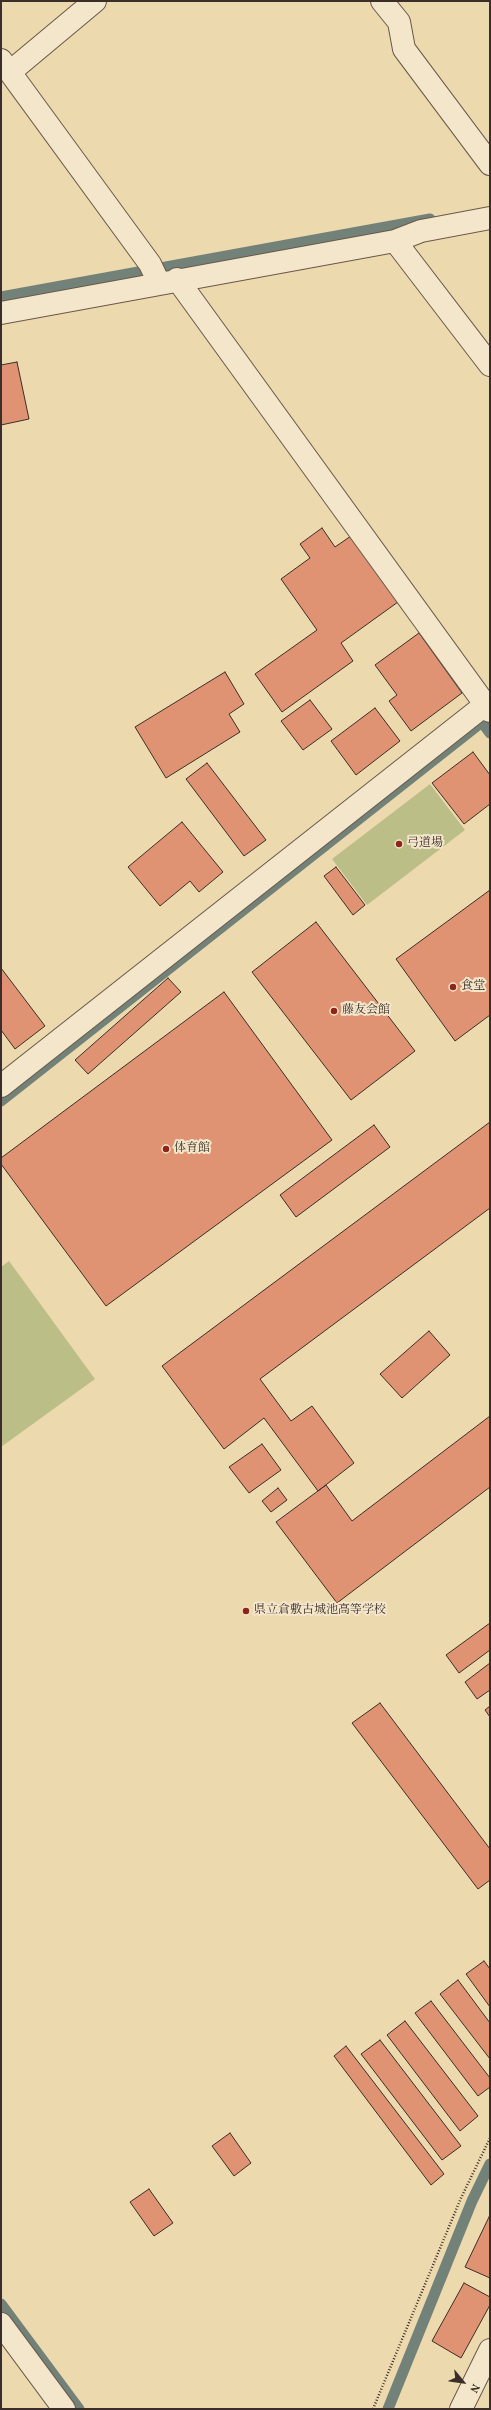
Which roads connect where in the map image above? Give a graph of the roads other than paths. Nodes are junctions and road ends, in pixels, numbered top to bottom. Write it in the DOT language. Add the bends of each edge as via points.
graph roads {
  1 [pos="95,1"];
  2 [pos="382,1"];
  3 [pos="6,66"];
  4 [pos="490,164"];
  5 [pos="490,218"];
  6 [pos="395,241"];
  7 [pos="161,276"];
  8 [pos="1,313"];
  9 [pos="490,365"];
  10 [pos="487,708"];
  11 [pos="1,1086"];
  12 [pos="1,2324"];
  13 [pos="490,2350"];
  14 [pos="64,2409"];
  15 [pos="461,2409"];
  1 -- 3 [label="street"];
  2 -- 4 [label="street" via="399,22 404,49"];
  3 -- 7 [label="street"];
  5 -- 6 [label="street" via="421,231"];
  6 -- 7 [label="street"];
  6 -- 9 [label="street"];
  7 -- 8 [label="street"];
  7 -- 10 [label="street"];
  10 -- 11 [label="street"];
  12 -- 14 [label="street"];
  13 -- 15 [label="street"];
}
